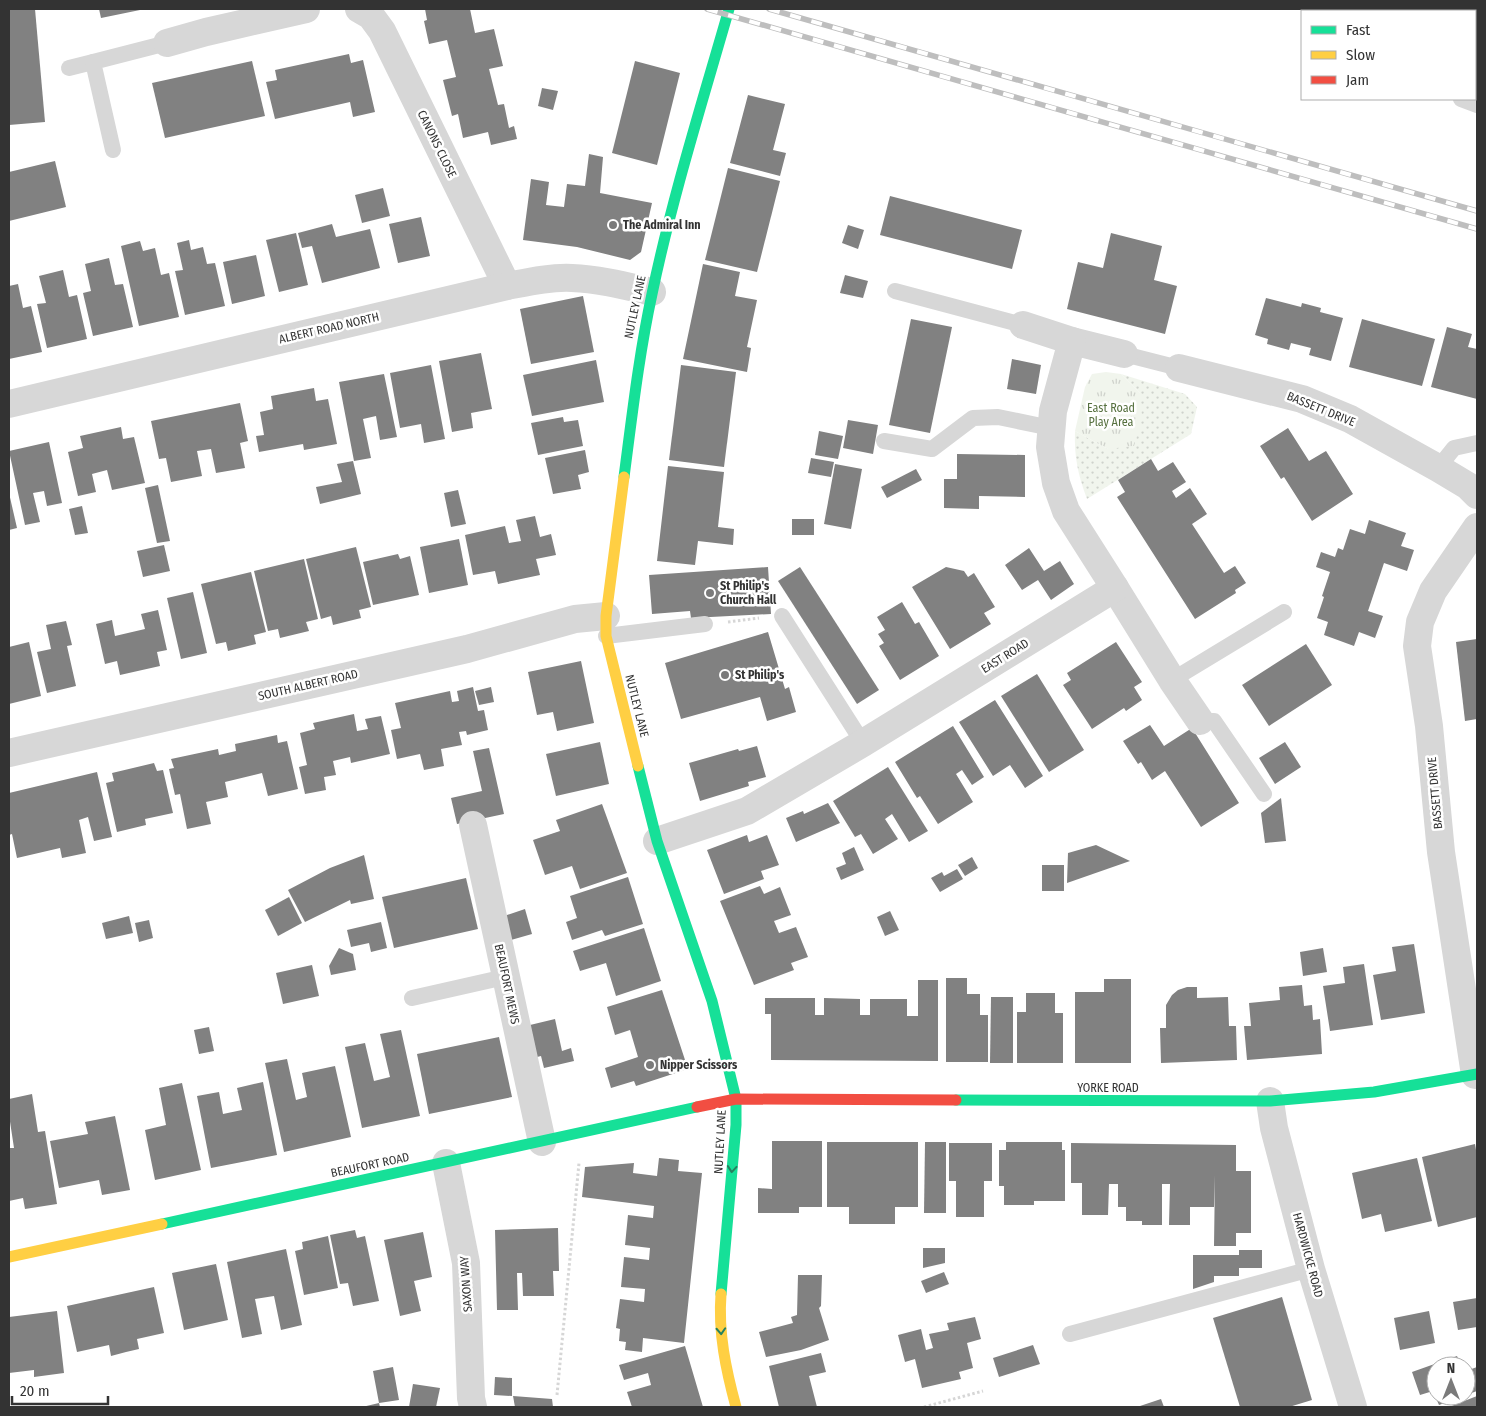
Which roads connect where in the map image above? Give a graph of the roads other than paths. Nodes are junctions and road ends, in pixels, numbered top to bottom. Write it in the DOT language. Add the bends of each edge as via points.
graph roads {
  1 [pos="306,9"];
  2 [pos="359,9"];
  3 [pos="729,9"];
  4 [pos="203,20"];
  5 [pos="167,43"];
  6 [pos="93,62"];
  7 [pos="69,68"];
  8 [pos="1464,100"];
  9 [pos="1477,105"];
  10 [pos="113,150"];
  11 [pos="507,286"];
  12 [pos="894,291"];
  13 [pos="652,292"];
  14 [pos="1023,325"];
  15 [pos="1072,341"];
  16 [pos="1124,354"];
  17 [pos="1179,368"];
  18 [pos="9,404"];
  19 [pos="1052,428"];
  20 [pos="884,441"];
  21 [pos="1477,443"];
  22 [pos="1438,468"];
  23 [pos="1477,494"];
  24 [pos="1477,527"];
  25 [pos="1115,588"];
  26 [pos="1284,612"];
  27 [pos="782,616"];
  28 [pos="705,624"];
  29 [pos="606,626"];
  30 [pos="1172,680"];
  31 [pos="1200,721"];
  32 [pos="863,743"];
  33 [pos="9,753"];
  34 [pos="1264,794"];
  35 [pos="473,825"];
  36 [pos="657,841"];
  37 [pos="505,977"];
  38 [pos="412,998"];
  39 [pos="1477,1077"];
  40 [pos="736,1099"];
  41 [pos="1270,1101"];
  42 [pos="542,1142"];
  43 [pos="446,1163"];
  44 [pos="9,1257"];
  45 [pos="1310,1269"];
  46 [pos="1070,1334"];
  47 [pos="473,1407"];
  48 [pos="736,1407"];
  49 [pos="1353,1407"];
  1 -- 4 [label="street"];
  2 -- 11 [label="street, CANONS CLOSE" via="371,16 382,31"];
  3 -- 13 [label="street, NUTLEY LANE"];
  4 -- 5 [label="street"];
  5 -- 6 [label="lane"];
  6 -- 7 [label="lane"];
  6 -- 10 [label="lane"];
  8 -- 9 [label="lane"];
  11 -- 13 [label="street, ALBERT ROAD NORTH" via="570,278"];
  11 -- 18 [label="street, ALBERT ROAD NORTH"];
  12 -- 14 [label="lane"];
  13 -- 29 [label="street, NUTLEY LANE" via="640,353"];
  14 -- 15 [label="street"];
  15 -- 16 [label="street"];
  15 -- 19 [label="street" via="1053,411"];
  16 -- 17 [label="lane"];
  17 -- 22 [label="street, BASSETT DRIVE" via="1302,399 1350,419"];
  19 -- 20 [label="lane" via="998,417 973,418 932,449"];
  19 -- 25 [label="street" via="1050,447 1056,483 1066,511"];
  21 -- 22 [label="lane" via="1454,448"];
  22 -- 23 [label="street, BASSETT DRIVE"];
  24 -- 39 [label="street, BASSETT DRIVE" via="1433,592 1420,622 1417,646 1441,852"];
  25 -- 30 [label="street"];
  25 -- 32 [label="street, EAST ROAD"];
  26 -- 30 [label="lane"];
  27 -- 32 [label="lane"];
  28 -- 29 [label="lane"];
  29 -- 33 [label="street, SOUTH ALBERT ROAD" via="575,620 467,649"];
  29 -- 36 [label="street, NUTLEY LANE" via="612,665"];
  30 -- 31 [label="street"];
  31 -- 34 [label="lane" via="1214,721"];
  32 -- 36 [label="street, EAST ROAD" via="747,811"];
  35 -- 37 [label="street, BEAUFORT MEWS"];
  36 -- 40 [label="street, NUTLEY LANE" via="712,1001"];
  37 -- 38 [label="lane"];
  37 -- 42 [label="street, BEAUFORT MEWS"];
  39 -- 41 [label="street, YORKE ROAD" via="1320,1098"];
  40 -- 41 [label="street, YORKE ROAD"];
  40 -- 42 [label="street, BEAUFORT ROAD"];
  40 -- 48 [label="street, NUTLEY LANE, one-way" via="720,1305 724,1362"];
  41 -- 45 [label="street, HARDWICKE ROAD"];
  42 -- 43 [label="street, BEAUFORT ROAD"];
  43 -- 44 [label="street, BEAUFORT ROAD"];
  43 -- 47 [label="street, SAXON WAY" via="466,1263"];
  45 -- 46 [label="lane"];
  45 -- 49 [label="street, HARDWICKE ROAD"];
}
